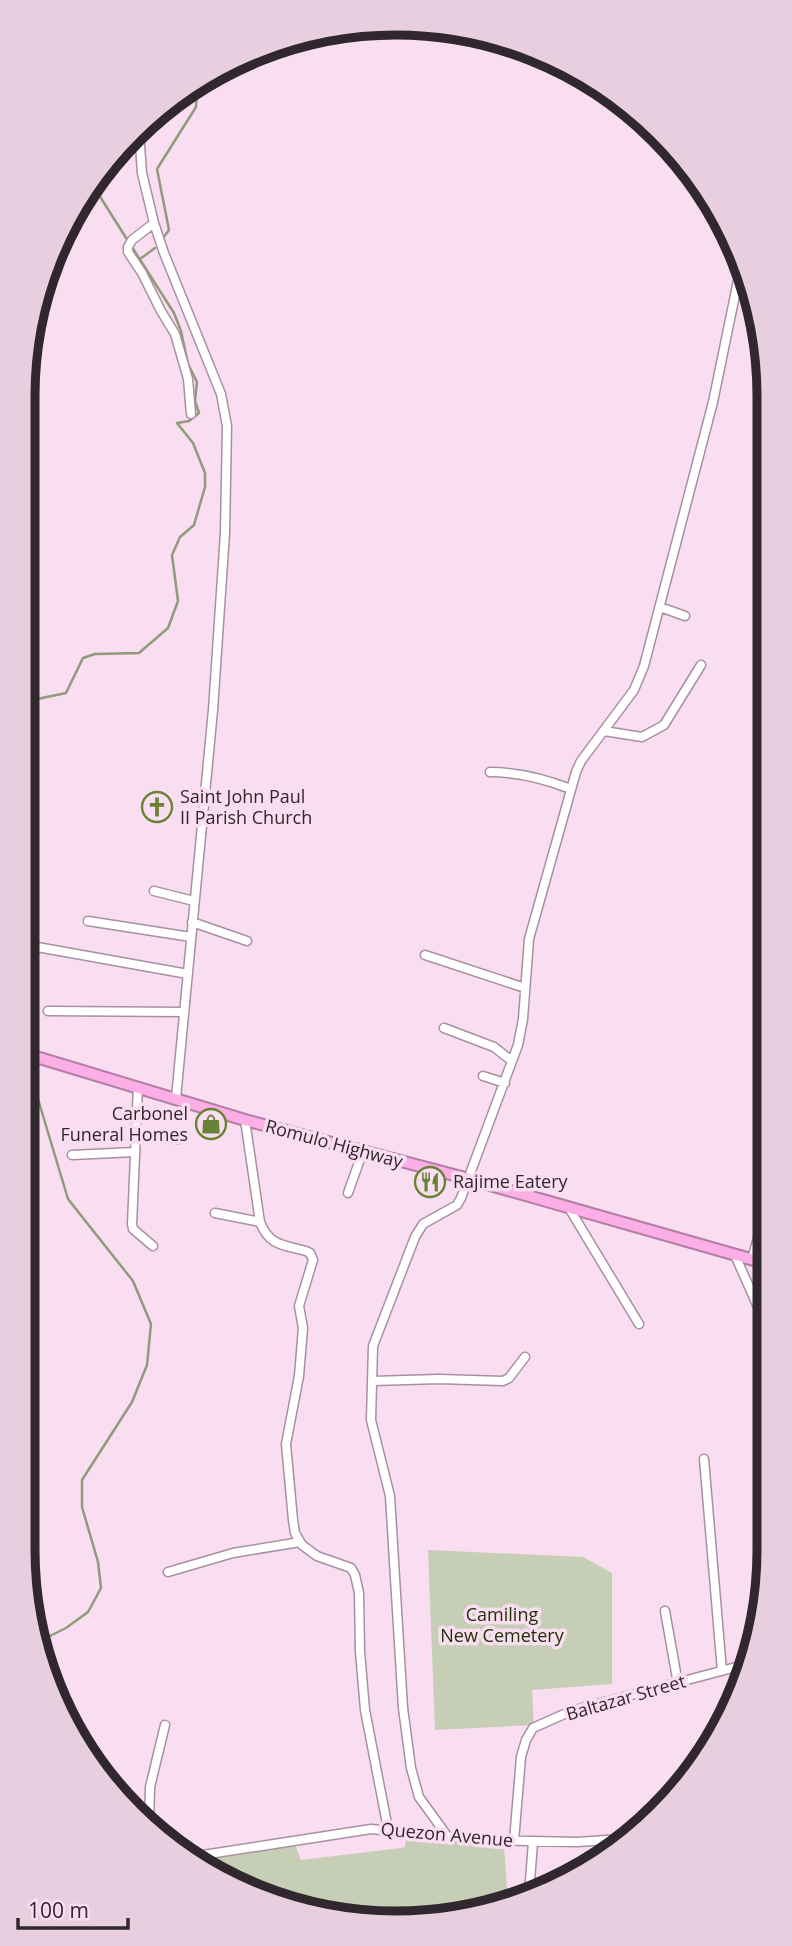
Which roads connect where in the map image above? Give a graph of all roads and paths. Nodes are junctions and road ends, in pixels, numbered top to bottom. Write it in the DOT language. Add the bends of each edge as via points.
graph roads {
  1 [pos="140,142"];
  2 [pos="154,223"];
  3 [pos="738,280"];
  4 [pos="191,414"];
  5 [pos="660,607"];
  6 [pos="685,616"];
  7 [pos="701,665"];
  8 [pos="604,731"];
  9 [pos="490,772"];
  10 [pos="571,789"];
  11 [pos="154,891"];
  12 [pos="194,901"];
  13 [pos="88,921"];
  14 [pos="192,922"];
  15 [pos="191,937"];
  16 [pos="247,941"];
  17 [pos="35,947"];
  18 [pos="425,955"];
  19 [pos="188,974"];
  20 [pos="525,988"];
  21 [pos="48,1011"];
  22 [pos="184,1012"];
  23 [pos="444,1028"];
  24 [pos="35,1057"];
  25 [pos="512,1061"];
  26 [pos="483,1076"];
  27 [pos="505,1083"];
  28 [pos="138,1087"];
  29 [pos="176,1098"];
  30 [pos="245,1120"];
  31 [pos="136,1135"];
  32 [pos="178,1139"];
  33 [pos="363,1151"];
  34 [pos="135,1152"];
  35 [pos="72,1155"];
  36 [pos="468,1179"];
  37 [pos="348,1193"];
  38 [pos="569,1208"];
  39 [pos="215,1213"];
  40 [pos="260,1222"];
  41 [pos="757,1241"];
  42 [pos="153,1246"];
  43 [pos="735,1255"];
  44 [pos="752,1259"];
  45 [pos="757,1261"];
  46 [pos="757,1305"];
  47 [pos="639,1324"];
  48 [pos="525,1357"];
  49 [pos="373,1381"];
  50 [pos="704,1459"];
  51 [pos="300,1542"];
  52 [pos="168,1572"];
  53 [pos="665,1611"];
  54 [pos="738,1667"];
  55 [pos="722,1671"];
  56 [pos="678,1684"];
  57 [pos="165,1725"];
  58 [pos="149,1813"];
  59 [pos="388,1829"];
  60 [pos="448,1838"];
  61 [pos="611,1839"];
  62 [pos="514,1841"];
  63 [pos="533,1842"];
  64 [pos="203,1855"];
  65 [pos="530,1886"];
  1 -- 2 [label="street"];
  2 -- 4 [label="street" via="132,240 128,252 176,334 188,379"];
  2 -- 12 [label="street" via="227,419 213,710"];
  3 -- 5 [label="street" via="713,402"];
  5 -- 6 [label="street"];
  5 -- 8 [label="street" via="639,680"];
  7 -- 8 [label="street" via="664,725 642,737"];
  8 -- 10 [label="street" via="578,766"];
  9 -- 10 [label="street"];
  10 -- 20 [label="street" via="529,939"];
  11 -- 12 [label="street"];
  12 -- 14 [label="street"];
  13 -- 15 [label="street"];
  14 -- 15 [label="street"];
  14 -- 16 [label="street"];
  15 -- 19 [label="street"];
  17 -- 19 [label="street"];
  18 -- 20 [label="street"];
  19 -- 22 [label="street"];
  20 -- 25 [label="street" via="522,1030"];
  21 -- 22 [label="street"];
  22 -- 29 [label="street"];
  23 -- 25 [label="street" via="494,1047"];
  24 -- 28 [label="highway, Romulo Highway"];
  25 -- 27 [label="street"];
  26 -- 27 [label="street"];
  27 -- 36 [label="street"];
  28 -- 29 [label="highway, Romulo Highway"];
  28 -- 31 [label="street"];
  29 -- 30 [label="highway, Romulo Highway"];
  30 -- 33 [label="highway, Romulo Highway"];
  30 -- 40 [label="street"];
  31 -- 32 [label="street"];
  31 -- 34 [label="street"];
  33 -- 36 [label="highway, Romulo Highway"];
  33 -- 37 [label="street"];
  34 -- 35 [label="street"];
  34 -- 42 [label="street" via="132,1224"];
  36 -- 38 [label="highway, Romulo Highway"];
  36 -- 49 [label="street" via="457,1205 423,1224 415,1237 373,1346"];
  38 -- 43 [label="highway, Romulo Highway"];
  38 -- 47 [label="street"];
  39 -- 40 [label="street"];
  40 -- 51 [label="street" via="268,1238 306,1251 313,1260 299,1306 303,1328 299,1376 286,1444 293,1520"];
  41 -- 44 [label="street"];
  43 -- 44 [label="highway, Romulo Highway"];
  43 -- 46 [label="street"];
  44 -- 45 [label="highway, Romulo Highway"];
  48 -- 49 [label="street" via="503,1381"];
  49 -- 60 [label="street" via="371,1420 390,1496 411,1768 419,1797"];
  50 -- 55 [label="street"];
  51 -- 52 [label="street" via="233,1553"];
  51 -- 59 [label="street" via="317,1556 351,1568 355,1574 365,1710"];
  53 -- 56 [label="street"];
  54 -- 55 [label="street, Baltazar Street"];
  55 -- 56 [label="street, Baltazar Street"];
  56 -- 62 [label="street, Baltazar Street" via="572,1711 533,1728 521,1757"];
  57 -- 58 [label="street" via="150,1787"];
  59 -- 60 [label="street, Quezon Avenue"];
  59 -- 64 [label="street, Quezon Avenue"];
  60 -- 62 [label="street, Quezon Avenue"];
  61 -- 63 [label="street, Quezon Avenue"];
  62 -- 63 [label="street, Quezon Avenue"];
  63 -- 65 [label="street"];
}
